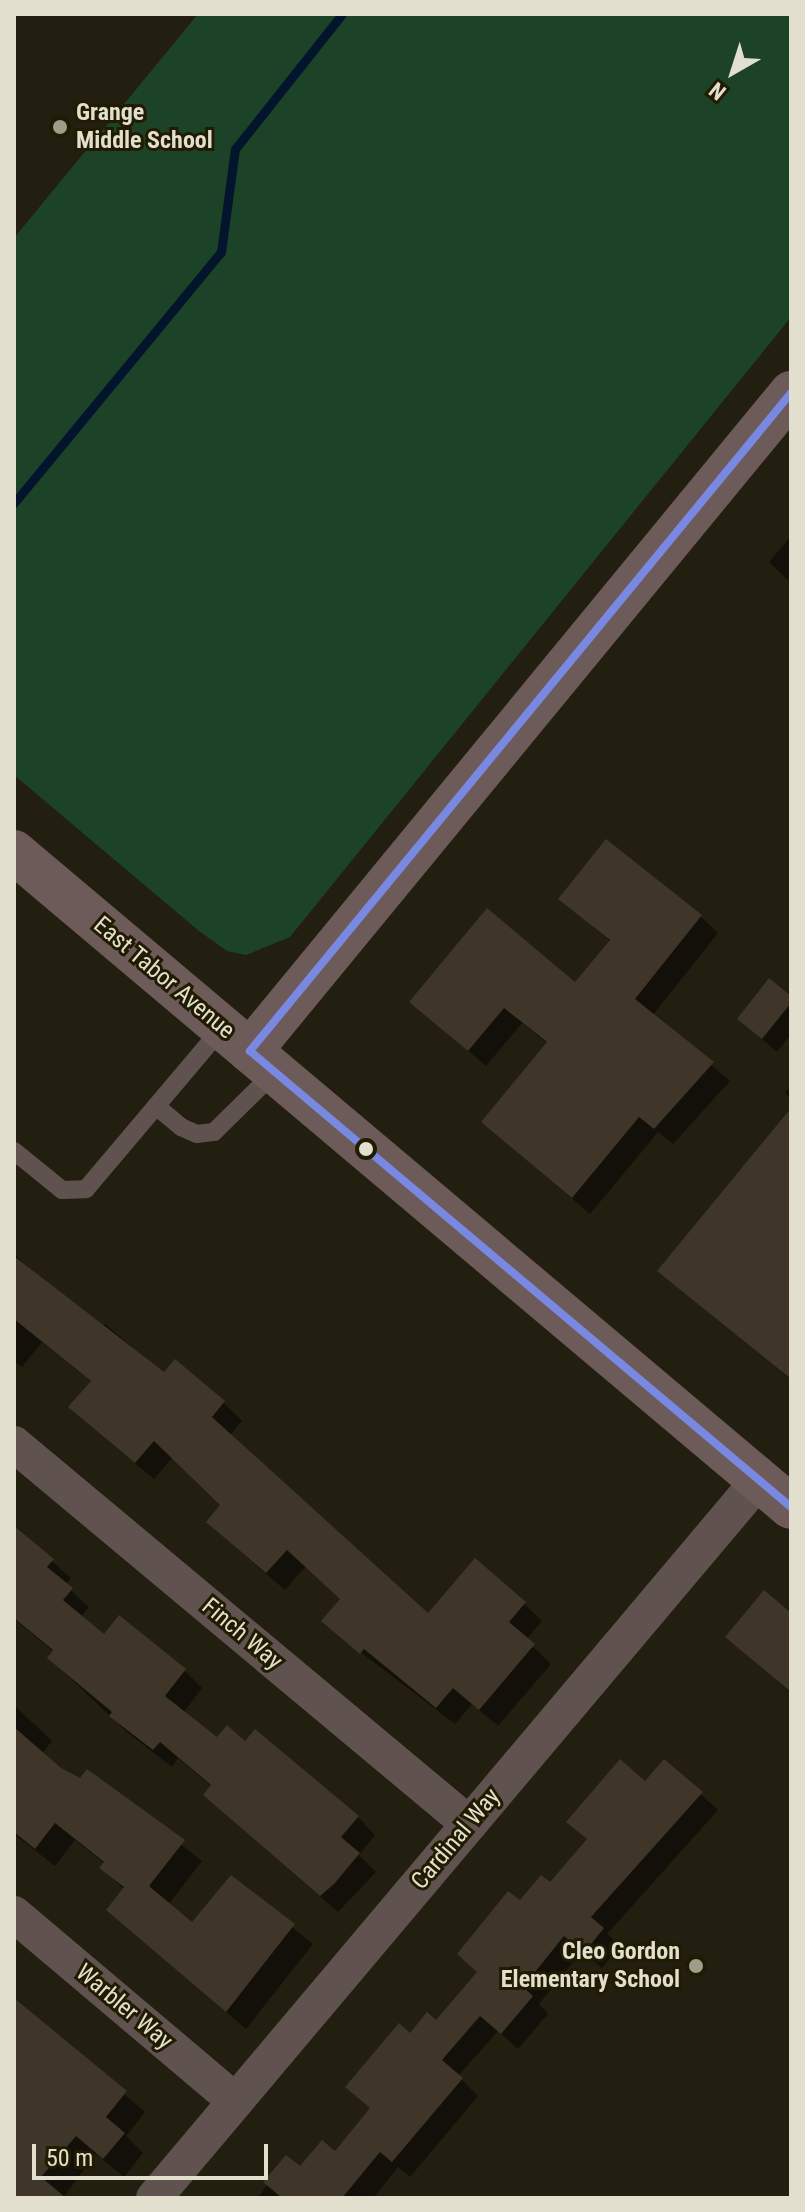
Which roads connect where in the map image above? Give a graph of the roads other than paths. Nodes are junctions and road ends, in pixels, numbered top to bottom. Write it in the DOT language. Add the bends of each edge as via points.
graph roads {
  1 [pos="791,393"];
  2 [pos="14,852"];
  3 [pos="249,1050"];
  4 [pos="156,1106"];
  5 [pos="14,1151"];
  6 [pos="14,1444"];
  7 [pos="775,1494"];
  8 [pos="469,1824"];
  9 [pos="14,1914"];
  10 [pos="234,2100"];
  11 [pos="154,2198"];
  1 -- 3 [label="main road"];
  2 -- 3 [label="main road, East Tabor Avenue"];
  3 -- 4 [label="lane"];
  3 -- 4 [label="lane" via="214,1132 197,1134 181,1127"];
  3 -- 7 [label="main road, East Tabor Avenue"];
  4 -- 5 [label="lane" via="86,1189 62,1190"];
  6 -- 8 [label="street, Finch Way"];
  7 -- 8 [label="street, Cardinal Way"];
  8 -- 10 [label="street, Cardinal Way"];
  9 -- 10 [label="street, Warbler Way"];
  10 -- 11 [label="street, Cardinal Way"];
}
